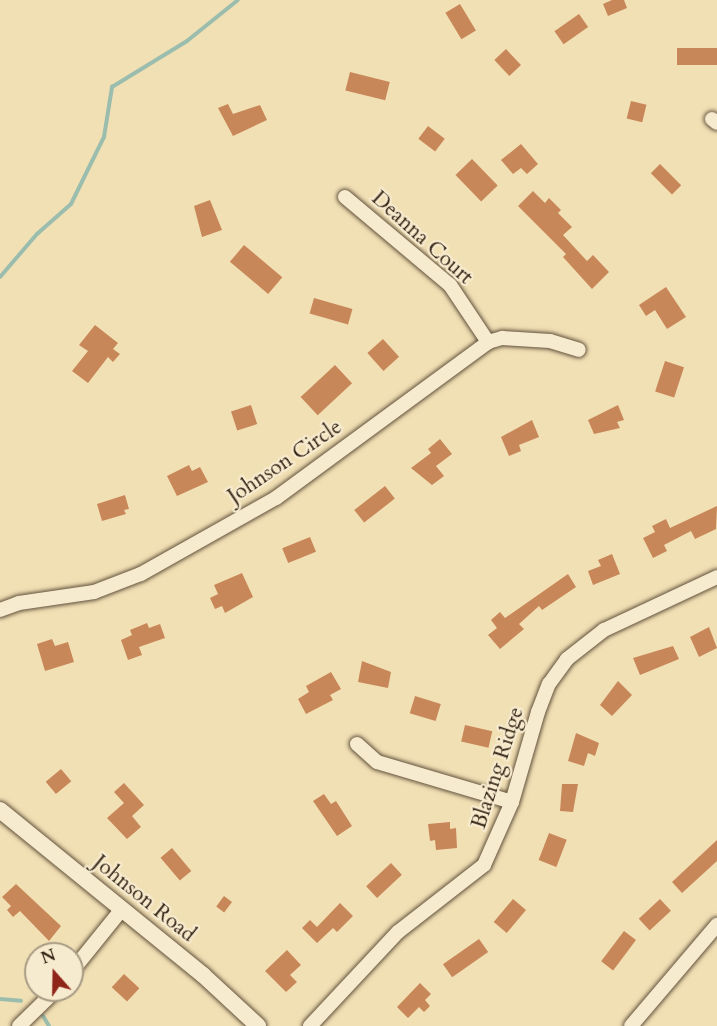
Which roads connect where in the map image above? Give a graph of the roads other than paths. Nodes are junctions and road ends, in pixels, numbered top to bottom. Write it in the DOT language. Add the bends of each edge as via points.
graph roads {
  1 [pos="345,197"];
  2 [pos="488,342"];
  3 [pos="579,350"];
  4 [pos="717,577"];
  5 [pos="0,610"];
  6 [pos="357,744"];
  7 [pos="512,802"];
  8 [pos="0,810"];
  9 [pos="122,909"];
  10 [pos="717,925"];
  11 [pos="84,955"];
  12 [pos="44,1002"];
  13 [pos="19,1026"];
  14 [pos="258,1026"];
  15 [pos="310,1026"];
  16 [pos="631,1026"];
  1 -- 2 [label="street, Deanna Court" via="450,285"];
  2 -- 3 [label="street" via="502,338 550,341"];
  2 -- 5 [label="street, Johnson Circle" via="276,498 141,574 94,592 19,603"];
  4 -- 7 [label="street, Blazing Ridge" via="604,630 567,660 549,684 538,712"];
  6 -- 7 [label="street" via="377,762"];
  7 -- 15 [label="street, Blazing Ridge" via="484,865 398,932"];
  8 -- 9 [label="street, Johnson Road"];
  9 -- 11 [label="street"];
  9 -- 14 [label="street, Johnson Road"];
  10 -- 16 [label="street"];
  12 -- 13 [label="street"];
}
